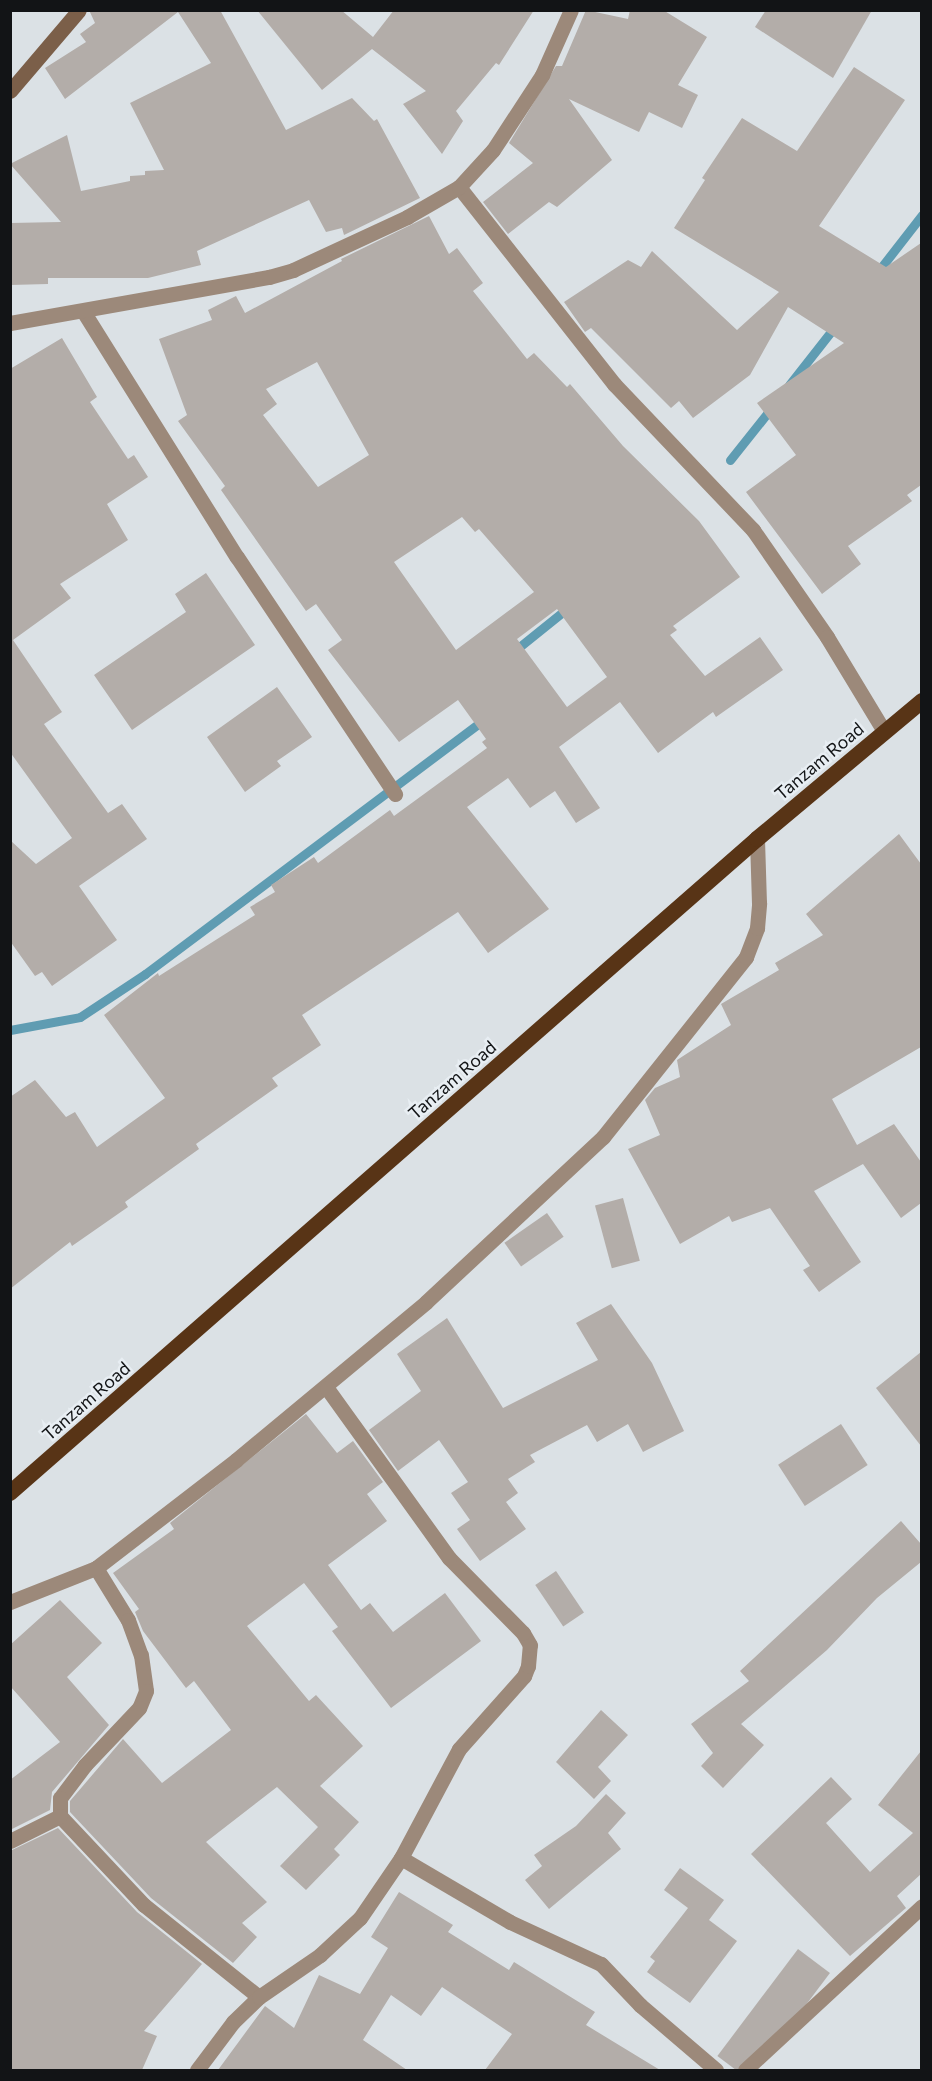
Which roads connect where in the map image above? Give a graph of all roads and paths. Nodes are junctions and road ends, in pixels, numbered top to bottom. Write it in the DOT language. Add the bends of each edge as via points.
graph roads {
  1 [pos="79,10"];
  2 [pos="571,10"];
  3 [pos="10,92"];
  4 [pos="459,188"];
  5 [pos="82,311"];
  6 [pos="10,323"];
  7 [pos="921,701"];
  8 [pos="884,731"];
  9 [pos="395,794"];
  10 [pos="757,839"];
  11 [pos="327,1388"];
  12 [pos="10,1493"];
  13 [pos="96,1568"];
  14 [pos="10,1602"];
  15 [pos="60,1816"];
  16 [pos="10,1841"];
  17 [pos="401,1858"];
  18 [pos="921,1906"];
  19 [pos="259,1997"];
  20 [pos="197,2070"];
  21 [pos="716,2070"];
  22 [pos="744,2070"];
  1 -- 3 [label="main road"];
  2 -- 4 [label="street" via="543,75 515,119"];
  4 -- 5 [label="street" via="293,270"];
  4 -- 8 [label="street" via="614,384 688,464 730,502 789,579"];
  5 -- 6 [label="street"];
  5 -- 9 [label="street" via="237,557"];
  7 -- 8 [label="highway, Tanzam Road"];
  8 -- 10 [label="highway, Tanzam Road"];
  10 -- 11 [label="street" via="757,928 746,957 656,1074 603,1137"];
  10 -- 12 [label="highway, Tanzam Road"];
  11 -- 13 [label="street"];
  11 -- 17 [label="street" via="448,1558 523,1633 530,1645 524,1676 459,1749"];
  13 -- 14 [label="street"];
  13 -- 15 [label="street" via="128,1620 141,1655 146,1691 139,1708 60,1798"];
  15 -- 16 [label="street"];
  15 -- 19 [label="street" via="144,1905"];
  17 -- 19 [label="street" via="360,1918 320,1955"];
  17 -- 21 [label="street" via="510,1922 601,1964 640,2005"];
  18 -- 22 [label="street"];
  19 -- 20 [label="street" via="233,2022"];
}
